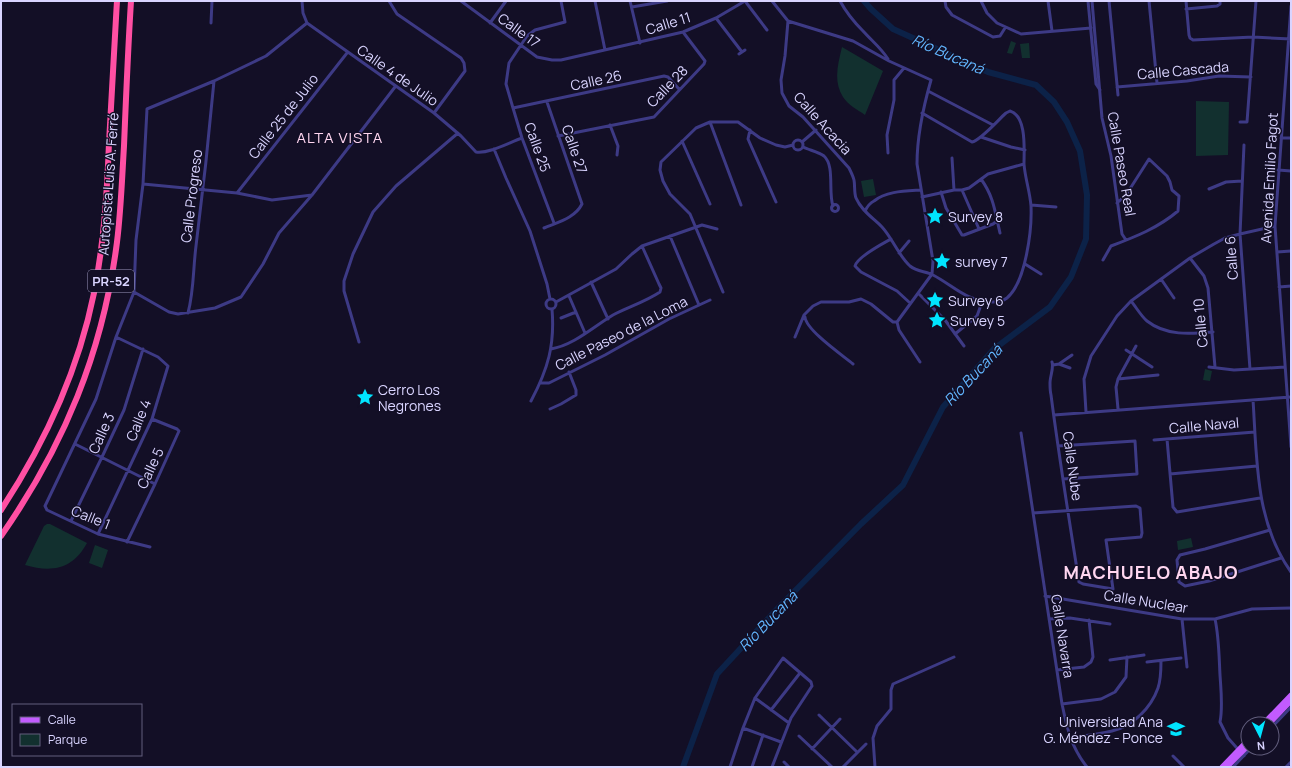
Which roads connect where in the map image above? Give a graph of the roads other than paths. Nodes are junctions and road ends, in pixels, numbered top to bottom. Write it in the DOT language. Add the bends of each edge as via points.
graph roads {
  1 [pos="117,1"];
  2 [pos="131,1"];
  3 [pos="212,1"];
  4 [pos="302,1"];
  5 [pos="389,1"];
  6 [pos="461,1"];
  7 [pos="506,1"];
  8 [pos="561,1"];
  9 [pos="595,1"];
  10 [pos="630,1"];
  11 [pos="668,1"];
  12 [pos="745,1"];
  13 [pos="772,1"];
  14 [pos="840,1"];
  15 [pos="945,1"];
  16 [pos="981,1"];
  17 [pos="1048,1"];
  18 [pos="1088,1"];
  19 [pos="1092,1"];
  20 [pos="1109,1"];
  21 [pos="1149,1"];
  22 [pos="1186,1"];
  23 [pos="1220,1"];
  24 [pos="1256,1"];
  25 [pos="1291,6"];
  26 [pos="632,7"];
  27 [pos="1186,9"];
  28 [pos="716,18"];
  29 [pos="788,21"];
  30 [pos="211,23"];
  31 [pos="306,23"];
  32 [pos="490,23"];
  33 [pos="1005,28"];
  34 [pos="1090,28"];
  35 [pos="767,30"];
  36 [pos="1052,31"];
  37 [pos="683,32"];
  38 [pos="1253,37"];
  39 [pos="1290,39"];
  40 [pos="640,43"];
  41 [pos="521,46"];
  42 [pos="605,50"];
  43 [pos="347,52"];
  44 [pos="742,52"];
  45 [pos="890,61"];
  46 [pos="904,68"];
  47 [pos="1251,77"];
  48 [pos="214,81"];
  49 [pos="1157,83"];
  50 [pos="396,87"];
  51 [pos="1117,87"];
  52 [pos="679,89"];
  53 [pos="1100,90"];
  54 [pos="928,91"];
  55 [pos="1118,95"];
  56 [pos="547,102"];
  57 [pos="512,108"];
  58 [pos="434,113"];
  59 [pos="922,113"];
  60 [pos="710,122"];
  61 [pos="1240,122"];
  62 [pos="610,125"];
  63 [pos="993,125"];
  64 [pos="750,130"];
  65 [pos="816,130"];
  66 [pos="458,133"];
  67 [pos="558,136"];
  68 [pos="981,137"];
  69 [pos="522,138"];
  70 [pos="1281,138"];
  71 [pos="1291,138"];
  72 [pos="682,141"];
  73 [pos="802,142"];
  74 [pos="793,145"];
  75 [pos="1244,145"];
  76 [pos="803,147"];
  77 [pos="494,149"];
  78 [pos="1025,150"];
  79 [pos="888,153"];
  80 [pos="617,155"];
  81 [pos="952,158"];
  82 [pos="1024,164"];
  83 [pos="1278,170"];
  84 [pos="1291,170"];
  85 [pos="981,179"];
  86 [pos="1242,181"];
  87 [pos="143,184"];
  88 [pos="1209,189"];
  89 [pos="203,190"];
  90 [pos="921,190"];
  91 [pos="954,190"];
  92 [pos="962,190"];
  93 [pos="941,192"];
  94 [pos="237,193"];
  95 [pos="312,195"];
  96 [pos="922,197"];
  97 [pos="776,202"];
  98 [pos="1117,203"];
  99 [pos="710,204"];
  100 [pos="741,205"];
  101 [pos="1031,205"];
  102 [pos="833,206"];
  103 [pos="1056,207"];
  104 [pos="864,210"];
  105 [pos="997,221"];
  106 [pos="554,223"];
  107 [pos="696,226"];
  108 [pos="1275,226"];
  109 [pos="544,228"];
  110 [pos="717,229"];
  111 [pos="979,229"];
  112 [pos="1000,233"];
  113 [pos="1240,234"];
  114 [pos="670,236"];
  115 [pos="891,239"];
  116 [pos="1126,240"];
  117 [pos="909,241"];
  118 [pos="642,246"];
  119 [pos="1291,251"];
  120 [pos="1277,252"];
  121 [pos="898,253"];
  122 [pos="1190,258"];
  123 [pos="1103,260"];
  124 [pos="1025,264"];
  125 [pos="932,274"];
  126 [pos="1040,274"];
  127 [pos="1161,279"];
  128 [pos="591,282"];
  129 [pos="1291,286"];
  130 [pos="1279,287"];
  131 [pos="134,292"];
  132 [pos="723,292"];
  133 [pos="918,292"];
  134 [pos="569,296"];
  135 [pos="1174,298"];
  136 [pos="550,299"];
  137 [pos="710,300"];
  138 [pos="1131,301"];
  139 [pos="556,302"];
  140 [pos="982,302"];
  141 [pos="910,303"];
  142 [pos="700,305"];
  143 [pos="552,309"];
  144 [pos="576,312"];
  145 [pos="188,313"];
  146 [pos="804,315"];
  147 [pos="561,318"];
  148 [pos="608,319"];
  149 [pos="897,322"];
  150 [pos="1213,332"];
  151 [pos="585,333"];
  152 [pos="955,334"];
  153 [pos="116,337"];
  154 [pos="795,337"];
  155 [pos="359,342"];
  156 [pos="964,346"];
  157 [pos="1136,346"];
  158 [pos="551,349"];
  159 [pos="143,350"];
  160 [pos="1126,350"];
  161 [pos="1131,354"];
  162 [pos="1072,355"];
  163 [pos="920,362"];
  164 [pos="853,364"];
  165 [pos="1060,364"];
  166 [pos="1210,366"];
  167 [pos="1285,366"];
  168 [pos="1152,367"];
  169 [pos="1215,367"];
  170 [pos="1070,368"];
  171 [pos="1250,369"];
  172 [pos="569,372"];
  173 [pos="1158,374"];
  174 [pos="1118,379"];
  175 [pos="541,383"];
  176 [pos="1289,397"];
  177 [pos="1253,400"];
  178 [pos="531,401"];
  179 [pos="550,409"];
  180 [pos="1118,409"];
  181 [pos="1086,412"];
  182 [pos="1054,415"];
  183 [pos="152,419"];
  184 [pos="1021,432"];
  185 [pos="1255,432"];
  186 [pos="1167,439"];
  187 [pos="1154,440"];
  188 [pos="75,444"];
  189 [pos="1058,446"];
  190 [pos="1291,447"];
  191 [pos="102,457"];
  192 [pos="1257,466"];
  193 [pos="128,470"];
  194 [pos="1170,474"];
  195 [pos="1063,478"];
  196 [pos="155,484"];
  197 [pos="1260,498"];
  198 [pos="1,510"];
  199 [pos="1068,511"];
  200 [pos="1033,513"];
  201 [pos="71,522"];
  202 [pos="1270,530"];
  203 [pos="98,534"];
  204 [pos="1,536"];
  205 [pos="127,542"];
  206 [pos="150,548"];
  207 [pos="1281,558"];
  208 [pos="1291,572"];
  209 [pos="1045,596"];
  210 [pos="1291,608"];
  211 [pos="1049,619"];
  212 [pos="1182,619"];
  213 [pos="1215,619"];
  214 [pos="1089,620"];
  215 [pos="1110,624"];
  216 [pos="1144,656"];
  217 [pos="954,657"];
  218 [pos="1127,658"];
  219 [pos="1181,658"];
  220 [pos="1110,660"];
  221 [pos="1161,661"];
  222 [pos="1147,662"];
  223 [pos="1187,667"];
  224 [pos="1057,670"];
  225 [pos="800,673"];
  226 [pos="1291,695"];
  227 [pos="755,698"];
  228 [pos="1291,701"];
  229 [pos="1062,704"];
  230 [pos="1291,707"];
  231 [pos="771,710"];
  232 [pos="819,716"];
  233 [pos="1271,716"];
  234 [pos="1277,716"];
  235 [pos="840,719"];
  236 [pos="1280,719"];
  237 [pos="789,723"];
  238 [pos="743,728"];
  239 [pos="832,728"];
  240 [pos="763,735"];
  241 [pos="799,736"];
  242 [pos="1070,738"];
  243 [pos="781,742"];
  244 [pos="866,744"];
  245 [pos="812,749"];
  246 [pos="857,752"];
  247 [pos="1240,752"];
  248 [pos="1240,754"];
  249 [pos="1240,754"];
  250 [pos="1173,756"];
  251 [pos="1241,756"];
  252 [pos="784,762"];
  253 [pos="1291,762"];
  254 [pos="730,767"];
  255 [pos="752,767"];
  256 [pos="772,767"];
  257 [pos="789,767"];
  258 [pos="832,767"];
  259 [pos="843,767"];
  260 [pos="875,767"];
  261 [pos="1087,767"];
  262 [pos="1184,767"];
  263 [pos="1222,767"];
  264 [pos="1228,767"];
  265 [pos="1233,767"];
  266 [pos="1286,767"];
  1 -- 198 [label="highway, Autopista Luis A. Ferré / PR-52" via="106,210 94,293 78,351 50,426"];
  2 -- 204 [label="highway, Autopista Luis A. Ferré / PR-52" via="121,210 114,267 102,324 82,386 65,427 35,485"];
  3 -- 30 [label="street"];
  4 -- 31 [label="street"];
  5 -- 58 [label="street" via="397,14 461,58 464,63 465,71"];
  6 -- 32 [label="street, Calle 17"];
  7 -- 32 [label="street"];
  8 -- 41 [label="street, Calle 25" via="565,22 535,30 527,36"];
  9 -- 42 [label="street"];
  10 -- 26 [label="street"];
  11 -- 26 [label="street"];
  12 -- 28 [label="street, Calle 11"];
  12 -- 35 [label="street"];
  13 -- 29 [label="street"];
  14 -- 45 [label="street" via="847,13 882,49"];
  15 -- 33 [label="street" via="952,15 993,37 1000,36"];
  16 -- 33 [label="street" via="987,13"];
  17 -- 36 [label="street"];
  18 -- 34 [label="street, Calle Paseo Real"];
  19 -- 53 [label="street, Calle Paseo Real"];
  20 -- 51 [label="street"];
  21 -- 49 [label="street"];
  22 -- 27 [label="street"];
  23 -- 27 [label="street" via="1217,6"];
  24 -- 38 [label="street"];
  25 -- 39 [label="street, Avenida Emilio Fagot"];
  26 -- 40 [label="street"];
  27 -- 38 [label="street" via="1190,36 1193,40"];
  28 -- 37 [label="street, Calle 11"];
  28 -- 44 [label="street"];
  29 -- 45 [label="street" via="853,41"];
  29 -- 65 [label="street, Calle Acacia" via="781,80 782,93 789,106"];
  31 -- 43 [label="street, Calle 4 de Julio"];
  31 -- 48 [label="street" via="266,56"];
  32 -- 41 [label="street, Calle 17"];
  33 -- 36 [label="street" via="1020,34"];
  34 -- 36 [label="street"];
  34 -- 53 [label="street, Calle Paseo Real" via="1096,84"];
  37 -- 40 [label="street, Calle 11"];
  37 -- 52 [label="street, Calle 28" via="705,61"];
  38 -- 39 [label="street"];
  38 -- 47 [label="street"];
  39 -- 70 [label="street, Avenida Emilio Fagot"];
  40 -- 42 [label="street, Calle 17"];
  41 -- 42 [label="street, Calle 17" via="537,57 552,60"];
  41 -- 57 [label="street, Calle 25" via="509,64 506,84"];
  43 -- 50 [label="street, Calle 4 de Julio"];
  43 -- 94 [label="street, Calle 25 de Julio"];
  45 -- 46 [label="street"];
  46 -- 54 [label="street" via="931,80"];
  46 -- 79 [label="street" via="894,80"];
  47 -- 49 [label="street, Calle Cascada" via="1219,76"];
  47 -- 61 [label="street" via="1246,122"];
  48 -- 87 [label="street" via="147,109"];
  48 -- 89 [label="street, Calle Progreso"];
  49 -- 51 [label="street, Calle Cascada"];
  50 -- 58 [label="street, Calle 4 de Julio"];
  50 -- 95 [label="street"];
  51 -- 55 [label="street"];
  52 -- 56 [label="street, Calle 26" via="664,76"];
  52 -- 62 [label="street, Calle 28" via="654,117"];
  53 -- 98 [label="street, Calle Paseo Real" via="1102,118 1112,156"];
  54 -- 59 [label="street"];
  54 -- 63 [label="street"];
  56 -- 57 [label="street, Calle 26"];
  56 -- 67 [label="street, Calle 27"];
  57 -- 69 [label="street, Calle 25"];
  58 -- 66 [label="street, Calle 4 de Julio"];
  59 -- 68 [label="street" via="972,142"];
  59 -- 90 [label="street" via="917,148"];
  60 -- 64 [label="street" via="738,122"];
  60 -- 72 [label="street" via="696,128"];
  60 -- 100 [label="street"];
  62 -- 67 [label="street, Calle 28"];
  62 -- 80 [label="street" via="618,146"];
  63 -- 68 [label="street"];
  63 -- 78 [label="street" via="1012,111 1024,132"];
  64 -- 74 [label="street" via="776,145"];
  64 -- 97 [label="street" via="748,139"];
  65 -- 73 [label="street"];
  65 -- 104 [label="street, Calle Acacia" via="849,168 856,198"];
  66 -- 77 [label="street, Calle 4 de Julio" via="476,152"];
  66 -- 155 [label="street" via="384,198 366,226 344,281 344,292"];
  67 -- 106 [label="street, Calle 27" via="582,204 570,217"];
  68 -- 78 [label="street"];
  69 -- 77 [label="street"];
  69 -- 106 [label="street, Calle 25"];
  70 -- 71 [label="street"];
  70 -- 83 [label="street, Avenida Emilio Fagot"];
  72 -- 99 [label="street"];
  72 -- 107 [label="street" via="661,162 660,170 670,194 690,214"];
  73 -- 74 [label="street" via="796,140"];
  73 -- 76 [label="street"];
  74 -- 76 [label="street" via="798,150"];
  75 -- 86 [label="street, Calle 6"];
  76 -- 102 [label="street" via="824,156 828,163"];
  77 -- 136 [label="street" via="530,231 548,284"];
  78 -- 82 [label="street"];
  81 -- 91 [label="street"];
  82 -- 85 [label="street" via="988,174"];
  82 -- 101 [label="street"];
  83 -- 84 [label="street"];
  83 -- 108 [label="street, Avenida Emilio Fagot"];
  85 -- 92 [label="street"];
  85 -- 105 [label="street" via="989,190"];
  86 -- 88 [label="street" via="1226,182"];
  86 -- 113 [label="street, Calle 6"];
  87 -- 89 [label="street"];
  87 -- 131 [label="street" via="136,240"];
  89 -- 94 [label="street"];
  89 -- 145 [label="street, Calle Progreso" via="194,283"];
  90 -- 96 [label="street"];
  90 -- 104 [label="street" via="884,195"];
  91 -- 92 [label="street"];
  91 -- 93 [label="street"];
  92 -- 111 [label="street"];
  93 -- 96 [label="street"];
  93 -- 111 [label="street" via="946,208 962,235"];
  94 -- 95 [label="street" via="272,200"];
  95 -- 145 [label="street" via="279,233 263,264 241,297 215,308"];
  96 -- 125 [label="street"];
  98 -- 116 [label="street, Calle Paseo Real" via="1122,234"];
  98 -- 116 [label="street" via="1126,195 1149,159 1167,176 1172,190 1179,196 1178,211 1152,229"];
  101 -- 103 [label="street"];
  101 -- 124 [label="street"];
  104 -- 115 [label="street, Calle Acacia"];
  105 -- 111 [label="street"];
  105 -- 112 [label="street"];
  106 -- 109 [label="street"];
  107 -- 110 [label="street"];
  107 -- 114 [label="street"];
  107 -- 132 [label="street"];
  108 -- 113 [label="street"];
  108 -- 120 [label="street, Avenida Emilio Fagot"];
  113 -- 122 [label="street" via="1225,238"];
  113 -- 171 [label="street, Calle 6"];
  114 -- 118 [label="street"];
  114 -- 142 [label="street"];
  115 -- 121 [label="street, Calle Acacia"];
  115 -- 141 [label="street" via="858,260 855,266 861,272 897,291"];
  116 -- 123 [label="street" via="1111,246"];
  117 -- 121 [label="street"];
  118 -- 128 [label="street" via="616,269"];
  118 -- 148 [label="street" via="661,288 660,292"];
  119 -- 120 [label="street"];
  120 -- 130 [label="street, Avenida Emilio Fagot"];
  121 -- 125 [label="street, Calle Acacia" via="911,267"];
  122 -- 127 [label="street"];
  122 -- 150 [label="street, Calle 10" via="1204,276 1208,288"];
  124 -- 126 [label="street"];
  124 -- 140 [label="street, Calle Acacia" via="1017,285 1007,298 1000,302"];
  125 -- 133 [label="street"];
  125 -- 140 [label="street, Calle Acacia" via="961,294"];
  127 -- 135 [label="street"];
  127 -- 138 [label="street"];
  128 -- 134 [label="street"];
  128 -- 148 [label="street"];
  129 -- 130 [label="street"];
  130 -- 167 [label="street, Avenida Emilio Fagot"];
  131 -- 145 [label="street" via="169,312"];
  131 -- 153 [label="street"];
  133 -- 141 [label="street"];
  133 -- 152 [label="street"];
  134 -- 139 [label="street"];
  134 -- 144 [label="street"];
  136 -- 139 [label="street"];
  136 -- 143 [label="street" via="546,305"];
  137 -- 142 [label="street, Calle Paseo de la Loma"];
  138 -- 150 [label="street" via="1146,320 1161,330 1183,334"];
  138 -- 181 [label="street" via="1117,316 1091,356 1084,379"];
  139 -- 143 [label="street"];
  140 -- 152 [label="street" via="977,316"];
  141 -- 149 [label="street"];
  142 -- 172 [label="street, Calle Paseo de la Loma"];
  143 -- 158 [label="street"];
  144 -- 147 [label="street"];
  144 -- 151 [label="street"];
  146 -- 149 [label="street" via="821,302 849,302 861,299 893,322"];
  146 -- 154 [label="street"];
  146 -- 164 [label="street" via="805,321 821,338"];
  148 -- 151 [label="street"];
  149 -- 163 [label="street" via="898,330"];
  150 -- 169 [label="street, Calle 10"];
  151 -- 158 [label="street" via="566,345"];
  152 -- 156 [label="street"];
  153 -- 159 [label="street, Calle 4"];
  153 -- 188 [label="street" via="96,399"];
  157 -- 161 [label="street"];
  158 -- 175 [label="street"];
  159 -- 183 [label="street, Calle 4" via="158,357 168,366"];
  159 -- 191 [label="street, Calle 3" via="124,410"];
  160 -- 161 [label="street"];
  161 -- 168 [label="street"];
  161 -- 174 [label="street"];
  162 -- 165 [label="street"];
  165 -- 170 [label="street"];
  165 -- 182 [label="street, Calle Nube" via="1052,363 1050,383"];
  166 -- 169 [label="street"];
  167 -- 171 [label="street"];
  167 -- 176 [label="street, Avenida Emilio Fagot"];
  169 -- 171 [label="street"];
  172 -- 175 [label="street, Calle Paseo de la Loma" via="549,383"];
  172 -- 179 [label="street" via="576,395"];
  173 -- 174 [label="street"];
  174 -- 180 [label="street"];
  175 -- 178 [label="street"];
  176 -- 177 [label="street"];
  176 -- 190 [label="street, Avenida Emilio Fagot"];
  177 -- 180 [label="street"];
  177 -- 185 [label="street"];
  180 -- 181 [label="street"];
  181 -- 182 [label="street"];
  182 -- 189 [label="street, Calle Nube"];
  183 -- 193 [label="street, Calle 4"];
  183 -- 196 [label="street, Calle 5" via="179,431"];
  184 -- 200 [label="street, Calle Navarra"];
  185 -- 186 [label="street, Calle Naval"];
  185 -- 192 [label="street"];
  186 -- 187 [label="street, Calle Naval"];
  186 -- 194 [label="street"];
  188 -- 191 [label="street"];
  188 -- 201 [label="street, Calle 1" via="45,506 47,510"];
  189 -- 195 [label="street, Calle Nube"];
  189 -- 195 [label="street" via="1135,441 1137,474"];
  191 -- 193 [label="street"];
  191 -- 201 [label="street, Calle 3"];
  192 -- 194 [label="street"];
  192 -- 197 [label="street"];
  193 -- 196 [label="street"];
  193 -- 203 [label="street, Calle 4"];
  194 -- 197 [label="street" via="1173,507 1177,512"];
  195 -- 199 [label="street, Calle Nube"];
  196 -- 205 [label="street, Calle 5"];
  197 -- 202 [label="street"];
  199 -- 199 [label="street, Calle Nube" via="1079,582 1113,589 1106,540 1141,537 1140,508 1136,506"];
  199 -- 200 [label="street"];
  200 -- 209 [label="street, Calle Navarra"];
  201 -- 203 [label="street, Calle 1"];
  202 -- 207 [label="street"];
  202 -- 207 [label="street" via="1180,555 1177,560 1179,582 1185,586 1209,582"];
  203 -- 205 [label="street, Calle 1"];
  205 -- 206 [label="street, Calle 1"];
  207 -- 208 [label="street"];
  209 -- 211 [label="street, Calle Navarra"];
  209 -- 212 [label="street, Calle Nuclear"];
  210 -- 213 [label="street, Calle Nuclear" via="1252,609"];
  211 -- 214 [label="street"];
  211 -- 224 [label="street, Calle Navarra"];
  212 -- 213 [label="street, Calle Nuclear"];
  212 -- 223 [label="street"];
  213 -- 247 [label="street" via="1222,714 1220,722 1228,738"];
  214 -- 215 [label="street"];
  214 -- 224 [label="street" via="1093,657 1091,662 1084,667"];
  216 -- 218 [label="street"];
  217 -- 260 [label="street" via="893,684 891,709 876,726 873,738"];
  218 -- 220 [label="street"];
  218 -- 229 [label="street" via="1126,677 1115,692 1101,699"];
  219 -- 221 [label="street"];
  221 -- 222 [label="street"];
  221 -- 242 [label="street" via="1158,688 1151,702 1138,717 1113,731"];
  224 -- 229 [label="street, Calle Navarra"];
  225 -- 227 [label="street" via="783,658"];
  225 -- 231 [label="street"];
  225 -- 237 [label="street" via="812,686"];
  226 -- 233 [label="main road"];
  227 -- 231 [label="street"];
  227 -- 238 [label="street"];
  228 -- 234 [label="main road"];
  229 -- 242 [label="street, Calle Navarra"];
  230 -- 236 [label="street"];
  231 -- 237 [label="street"];
  232 -- 239 [label="street"];
  235 -- 239 [label="street"];
  237 -- 243 [label="street"];
  238 -- 240 [label="street"];
  238 -- 254 [label="street"];
  239 -- 245 [label="street"];
  239 -- 246 [label="street"];
  240 -- 243 [label="street"];
  240 -- 255 [label="street"];
  241 -- 245 [label="street"];
  242 -- 261 [label="street, Calle Navarra" via="1074,749"];
  243 -- 256 [label="street"];
  244 -- 246 [label="street"];
  245 -- 258 [label="street"];
  246 -- 259 [label="street"];
  248 -- 263 [label="main road"];
  249 -- 264 [label="main road"];
  250 -- 262 [label="street"];
  251 -- 265 [label="street"];
  252 -- 257 [label="street"];
  253 -- 266 [label="street"];
}
